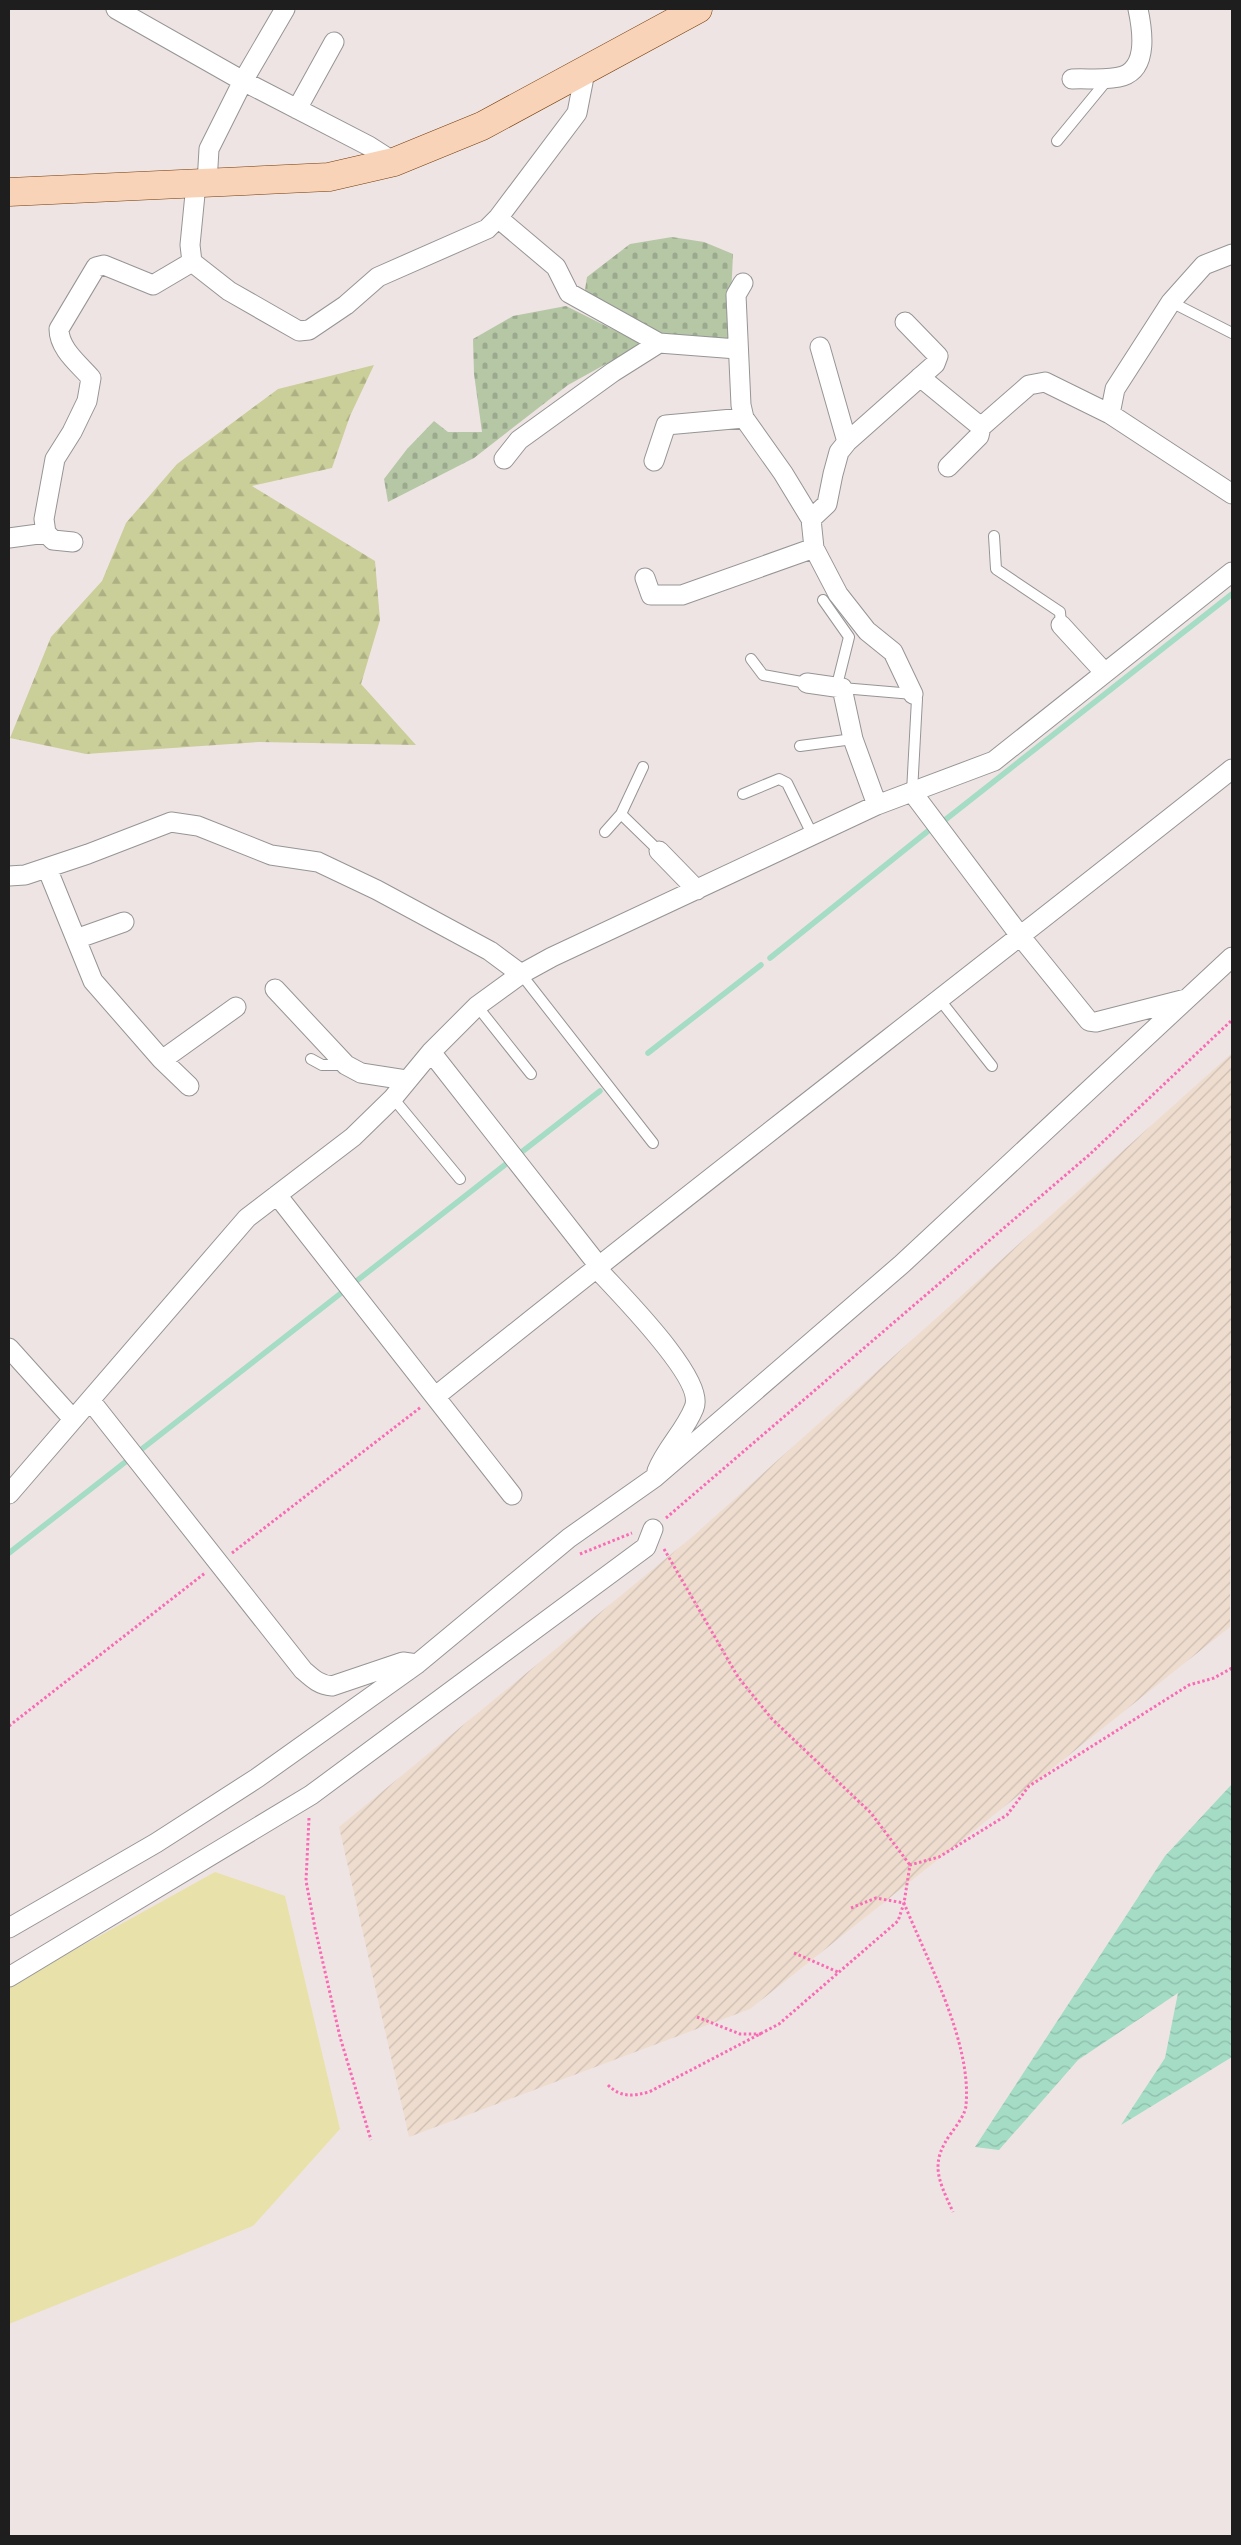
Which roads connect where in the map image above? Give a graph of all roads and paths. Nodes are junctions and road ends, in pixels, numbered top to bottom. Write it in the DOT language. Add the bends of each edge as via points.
graph roads {
  1 [pos="116,9"];
  2 [pos="285,9"];
  3 [pos="698,9"];
  4 [pos="1138,9"];
  5 [pos="334,42"];
  6 [pos="585,72"];
  7 [pos="1110,77"];
  8 [pos="1072,79"];
  9 [pos="243,80"];
  10 [pos="298,109"];
  11 [pos="1057,142"];
  12 [pos="394,162"];
  13 [pos="202,184"];
  14 [pos="9,192"];
  15 [pos="498,218"];
  16 [pos="1230,256"];
  17 [pos="192,262"];
  18 [pos="743,283"];
  19 [pos="1171,302"];
  20 [pos="905,322"];
  21 [pos="1232,334"];
  22 [pos="659,344"];
  23 [pos="820,347"];
  24 [pos="737,349"];
  25 [pos="920,378"];
  26 [pos="1110,414"];
  27 [pos="744,418"];
  28 [pos="981,427"];
  29 [pos="847,442"];
  30 [pos="504,459"];
  31 [pos="654,461"];
  32 [pos="948,467"];
  33 [pos="1232,494"];
  34 [pos="811,519"];
  35 [pos="46,533"];
  36 [pos="994,536"];
  37 [pos="9,538"];
  38 [pos="73,542"];
  39 [pos="814,548"];
  40 [pos="1232,572"];
  41 [pos="645,578"];
  42 [pos="823,600"];
  43 [pos="1062,625"];
  44 [pos="751,659"];
  45 [pos="1105,673"];
  46 [pos="806,683"];
  47 [pos="842,688"];
  48 [pos="913,694"];
  49 [pos="854,739"];
  50 [pos="800,746"];
  51 [pos="643,767"];
  52 [pos="1232,769"];
  53 [pos="912,792"];
  54 [pos="743,794"];
  55 [pos="877,806"];
  56 [pos="621,814"];
  57 [pos="605,832"];
  58 [pos="813,836"];
  59 [pos="659,851"];
  60 [pos="47,868"];
  61 [pos="9,876"];
  62 [pos="697,890"];
  63 [pos="124,922"];
  64 [pos="1021,937"];
  65 [pos="76,939"];
  66 [pos="1232,957"];
  67 [pos="521,974"];
  68 [pos="276,988"];
  69 [pos="1188,999"];
  70 [pos="940,1000"];
  71 [pos="236,1006"];
  72 [pos="478,1006"];
  73 [pos="1232,1020"];
  74 [pos="431,1052"];
  75 [pos="311,1059"];
  76 [pos="162,1060"];
  77 [pos="346,1065"];
  78 [pos="992,1066"];
  79 [pos="531,1074"];
  80 [pos="406,1080"];
  81 [pos="189,1086"];
  82 [pos="393,1098"];
  83 [pos="653,1143"];
  84 [pos="460,1179"];
  85 [pos="277,1195"];
  86 [pos="598,1265"];
  87 [pos="9,1348"];
  88 [pos="436,1396"];
  89 [pos="90,1400"];
  90 [pos="72,1418"];
  91 [pos="654,1478"];
  92 [pos="9,1494"];
  93 [pos="512,1495"];
  94 [pos="653,1530"];
  95 [pos="578,1555"];
  96 [pos="417,1664"];
  97 [pos="1232,1668"];
  98 [pos="311,1795"];
  99 [pos="910,1865"];
  100 [pos="904,1903"];
  101 [pos="851,1908"];
  102 [pos="9,1928"];
  103 [pos="794,1953"];
  104 [pos="838,1972"];
  105 [pos="9,1977"];
  106 [pos="697,2018"];
  107 [pos="762,2034"];
  108 [pos="608,2085"];
  109 [pos="371,2140"];
  110 [pos="953,2212"];
  1 -- 9 [label="street"];
  2 -- 9 [label="street"];
  3 -- 6 [label="street"];
  4 -- 7 [label="street" via="1143,37 1141,53 1134,67 1124,76"];
  5 -- 10 [label="street"];
  6 -- 12 [label="street" via="482,126"];
  6 -- 15 [label="street" via="577,113"];
  7 -- 8 [label="street"];
  7 -- 11 [label="lane"];
  9 -- 10 [label="street"];
  9 -- 13 [label="street" via="209,150"];
  10 -- 12 [label="street"];
  12 -- 13 [label="street" via="330,177"];
  13 -- 14 [label="street"];
  13 -- 17 [label="street" via="190,245"];
  15 -- 17 [label="street" via="487,229 378,277 346,305 309,330 299,331 229,291"];
  15 -- 22 [label="street" via="556,266 569,293"];
  16 -- 19 [label="street" via="1204,265"];
  17 -- 35 [label="street" via="153,285 104,265 96,266 58,329 63,347 91,378 87,401 55,459 44,518"];
  18 -- 24 [label="street" via="736,295"];
  19 -- 21 [label="lane"];
  19 -- 26 [label="street" via="1115,389"];
  20 -- 25 [label="street" via="938,356 935,364"];
  22 -- 24 [label="street"];
  22 -- 30 [label="street" via="613,372 519,440"];
  23 -- 29 [label="street"];
  24 -- 27 [label="street" via="740,405"];
  25 -- 28 [label="street"];
  25 -- 29 [label="street"];
  26 -- 28 [label="street" via="1045,382 1029,386"];
  26 -- 33 [label="street"];
  27 -- 31 [label="street" via="666,425"];
  27 -- 34 [label="street"];
  28 -- 32 [label="street" via="979,436"];
  29 -- 34 [label="street" via="839,452 827,504"];
  34 -- 39 [label="street"];
  35 -- 37 [label="street"];
  35 -- 38 [label="street" via="52,540"];
  36 -- 43 [label="lane" via="996,569 1060,612"];
  39 -- 41 [label="street" via="682,594 651,595"];
  39 -- 48 [label="street" via="838,594 867,631 893,652"];
  40 -- 45 [label="street"];
  42 -- 47 [label="lane" via="849,637 838,681"];
  43 -- 45 [label="street"];
  44 -- 46 [label="lane" via="763,675"];
  45 -- 53 [label="street" via="994,761"];
  46 -- 47 [label="street"];
  47 -- 48 [label="lane"];
  47 -- 49 [label="street"];
  48 -- 53 [label="lane" via="917,699"];
  49 -- 50 [label="lane"];
  49 -- 55 [label="street"];
  51 -- 56 [label="lane"];
  52 -- 64 [label="street"];
  53 -- 55 [label="street"];
  53 -- 64 [label="street"];
  54 -- 58 [label="lane" via="779,779 787,783"];
  55 -- 58 [label="street"];
  56 -- 57 [label="lane"];
  56 -- 59 [label="lane"];
  58 -- 62 [label="street"];
  59 -- 62 [label="street"];
  60 -- 61 [label="street"];
  60 -- 65 [label="street"];
  60 -- 67 [label="street" via="172,822 198,826 271,855 318,862 490,951"];
  62 -- 67 [label="street"];
  63 -- 65 [label="street"];
  64 -- 69 [label="street" via="1089,1021"];
  64 -- 70 [label="street"];
  65 -- 76 [label="street" via="93,981"];
  66 -- 69 [label="street"];
  67 -- 72 [label="street"];
  67 -- 83 [label="lane"];
  68 -- 77 [label="street"];
  69 -- 91 [label="street" via="902,1264"];
  70 -- 78 [label="lane"];
  70 -- 86 [label="street"];
  71 -- 76 [label="street"];
  72 -- 74 [label="street"];
  72 -- 79 [label="lane"];
  73 -- 94 [label="path" via="1089,1155"];
  74 -- 80 [label="street"];
  74 -- 86 [label="street"];
  75 -- 77 [label="lane" via="322,1064"];
  76 -- 81 [label="street"];
  77 -- 80 [label="street" via="361,1073"];
  80 -- 82 [label="street"];
  82 -- 84 [label="lane"];
  82 -- 85 [label="street" via="353,1137"];
  85 -- 88 [label="street"];
  85 -- 89 [label="street" via="247,1218"];
  86 -- 88 [label="street"];
  86 -- 91 [label="street" via="601,1273 680,1363 696,1397 694,1408"];
  87 -- 90 [label="street"];
  88 -- 93 [label="street"];
  89 -- 90 [label="street"];
  89 -- 96 [label="street" via="315,1681 332,1686 402,1662"];
  90 -- 92 [label="street"];
  91 -- 96 [label="street" via="570,1538"];
  94 -- 95 [label="path" via="629,1533"];
  94 -- 98 [label="street" via="646,1547"];
  94 -- 99 [label="path" via="738,1677 772,1719 871,1813"];
  96 -- 102 [label="street" via="257,1778 156,1843"];
  97 -- 99 [label="path" via="1214,1678 1189,1685 1029,1786 1007,1815 939,1857"];
  98 -- 105 [label="street"];
  98 -- 109 [label="path" via="306,1881 340,2037"];
  99 -- 100 [label="path"];
  100 -- 101 [label="path" via="876,1898"];
  100 -- 104 [label="path" via="898,1921"];
  100 -- 110 [label="path" via="956,2033 964,2067 966,2107 956,2128 940,2148 937,2178"];
  103 -- 104 [label="path"];
  104 -- 107 [label="path" via="779,2024"];
  106 -- 107 [label="path" via="740,2034"];
  107 -- 108 [label="path" via="649,2092 631,2097 615,2093"];
}
